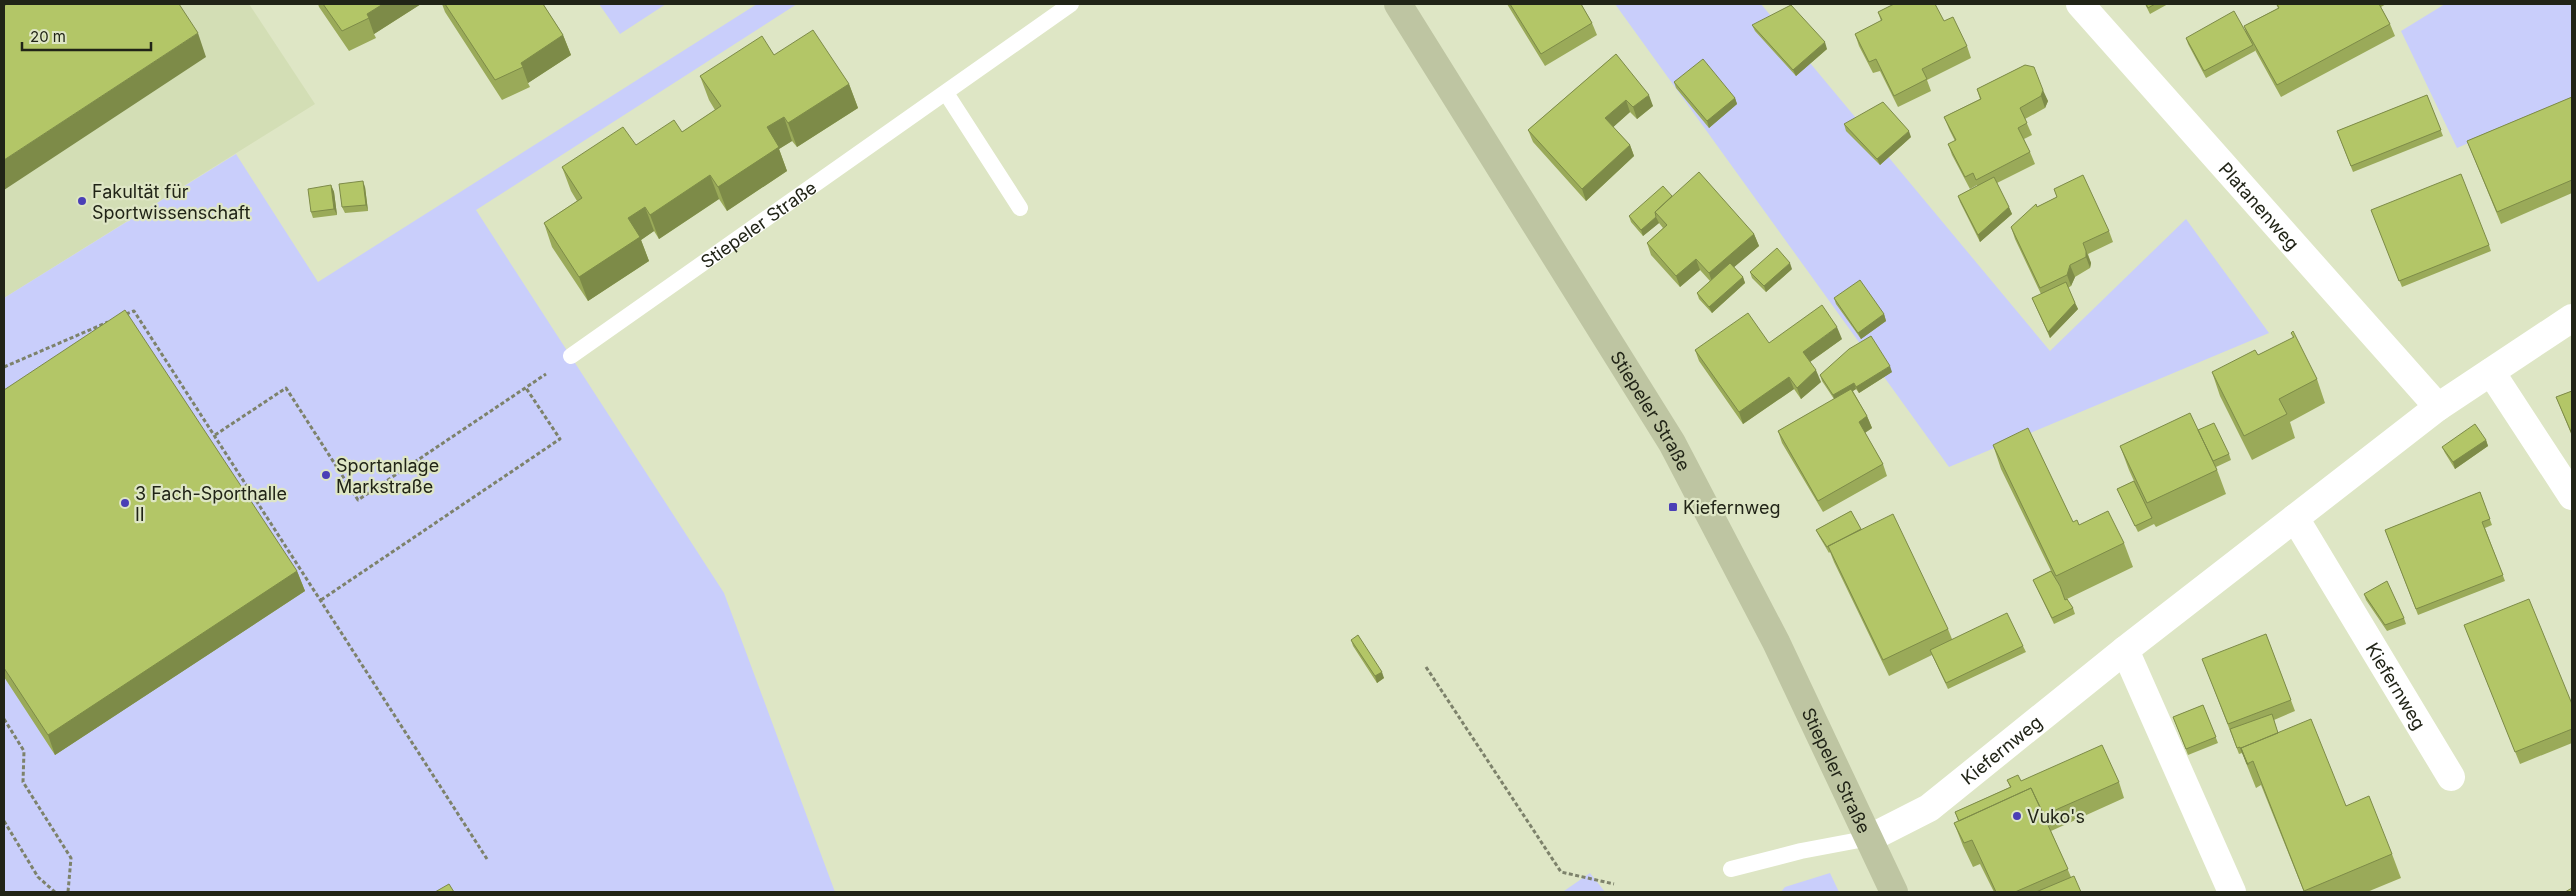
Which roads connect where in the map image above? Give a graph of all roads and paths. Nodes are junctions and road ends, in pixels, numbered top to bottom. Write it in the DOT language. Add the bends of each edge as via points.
graph roads {
  1 [pos="1071,4"];
  2 [pos="1398,4"];
  3 [pos="2080,4"];
  4 [pos="946,92"];
  5 [pos="1020,208"];
  6 [pos="2572,318"];
  7 [pos="571,356"];
  8 [pos="4,366"];
  9 [pos="2491,372"];
  10 [pos="526,388"];
  11 [pos="2438,407"];
  12 [pos="215,435"];
  13 [pos="2572,496"];
  14 [pos="2295,518"];
  15 [pos="321,600"];
  16 [pos="2126,650"];
  17 [pos="1426,667"];
  18 [pos="4,719"];
  19 [pos="2451,777"];
  20 [pos="4,821"];
  21 [pos="1870,838"];
  22 [pos="487,859"];
  23 [pos="1731,869"];
  24 [pos="1614,884"];
  25 [pos="55,892"];
  26 [pos="68,892"];
  27 [pos="1894,892"];
  28 [pos="2232,892"];
  1 -- 4 [label="lane, Stiepeler Straße"];
  2 -- 21 [label="street, Stiepeler Straße" via="1672,442 1776,642"];
  3 -- 11 [label="street, Platanenweg"];
  4 -- 5 [label="lane"];
  4 -- 7 [label="lane, Stiepeler Straße"];
  6 -- 9 [label="street, Kiefernweg"];
  7 -- 10 [label="path"];
  8 -- 12 [label="path" via="134,311"];
  9 -- 11 [label="street, Kiefernweg"];
  9 -- 13 [label="street"];
  10 -- 12 [label="path" via="358,500 286,388"];
  10 -- 15 [label="path" via="560,439"];
  11 -- 14 [label="street, Kiefernweg"];
  12 -- 15 [label="path"];
  14 -- 16 [label="street, Kiefernweg"];
  14 -- 19 [label="street, Kiefernweg"];
  15 -- 22 [label="path"];
  16 -- 21 [label="street, Kiefernweg" via="1929,808"];
  16 -- 28 [label="street"];
  17 -- 24 [label="path" via="1561,872"];
  18 -- 26 [label="path" via="24,751 23,782 70,858"];
  20 -- 25 [label="path" via="38,877"];
  21 -- 23 [label="lane" via="1801,850"];
  21 -- 27 [label="street, Stiepeler Straße"];
}
